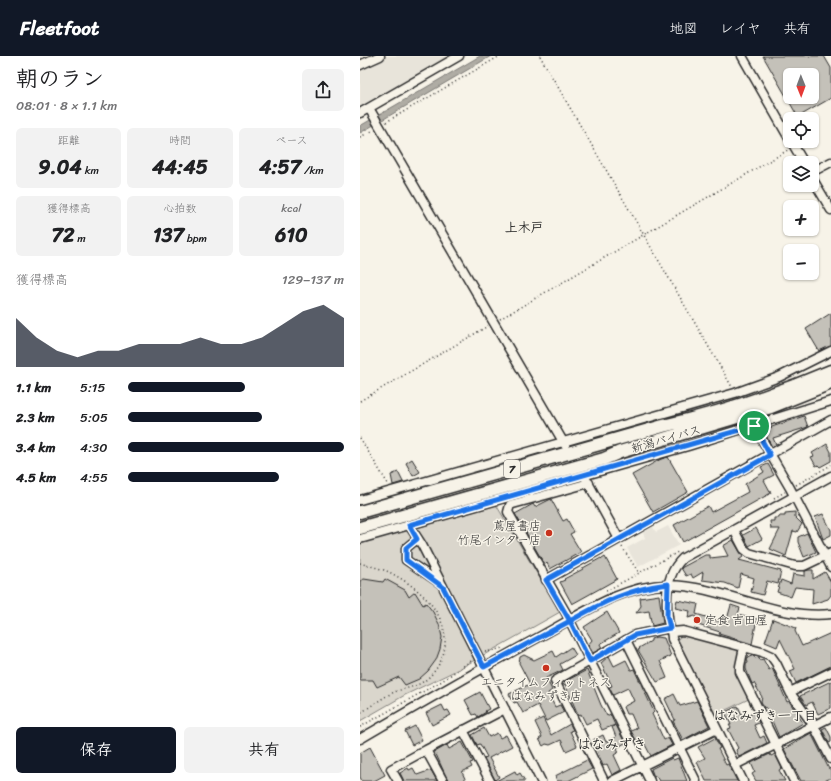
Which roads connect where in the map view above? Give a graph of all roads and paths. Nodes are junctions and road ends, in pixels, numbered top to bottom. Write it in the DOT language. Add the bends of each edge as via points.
graph roads {
  1 [pos="380,56"];
  2 [pos="459,56"];
  3 [pos="500,56"];
  4 [pos="540,56"];
  5 [pos="742,56"];
  6 [pos="360,65"];
  7 [pos="371,111"];
  8 [pos="360,113"];
  9 [pos="379,125"];
  10 [pos="783,127"];
  11 [pos="360,137"];
  12 [pos="783,148"];
  13 [pos="831,162"];
  14 [pos="819,168"];
  15 [pos="819,190"];
  16 [pos="831,210"];
  17 [pos="644,235"];
  18 [pos="494,323"];
  19 [pos="831,351"];
  20 [pos="831,362"];
  21 [pos="831,371"];
  22 [pos="831,383"];
  23 [pos="831,392"];
  24 [pos="735,393"];
  25 [pos="360,400"];
  26 [pos="831,401"];
  27 [pos="831,420"];
  28 [pos="663,426"];
  29 [pos="754,426"];
  30 [pos="360,438"];
  31 [pos="564,444"];
  32 [pos="770,455"];
  33 [pos="604,459"];
  34 [pos="583,474"];
  35 [pos="831,476"];
  36 [pos="589,483"];
  37 [pos="390,491"];
  38 [pos="795,496"];
  39 [pos="360,500"];
  40 [pos="360,512"];
  41 [pos="409,525"];
  42 [pos="360,528"];
  43 [pos="734,530"];
  44 [pos="360,539"];
  45 [pos="417,539"];
  46 [pos="619,539"];
  47 [pos="828,555"];
  48 [pos="360,563"];
  49 [pos="831,567"];
  50 [pos="640,573"];
  51 [pos="546,580"];
  52 [pos="668,584"];
  53 [pos="443,587"];
  54 [pos="831,614"];
  55 [pos="570,621"];
  56 [pos="671,630"];
  57 [pos="626,640"];
  58 [pos="744,647"];
  59 [pos="503,648"];
  60 [pos="478,656"];
  61 [pos="590,661"];
  62 [pos="484,667"];
  63 [pos="831,672"];
  64 [pos="790,692"];
  65 [pos="504,709"];
  66 [pos="360,713"];
  67 [pos="831,717"];
  68 [pos="814,726"];
  69 [pos="360,727"];
  70 [pos="717,729"];
  71 [pos="463,730"];
  72 [pos="360,738"];
  73 [pos="776,745"];
  74 [pos="680,747"];
  75 [pos="426,750"];
  76 [pos="831,759"];
  77 [pos="734,765"];
  78 [pos="642,766"];
  79 [pos="398,781"];
  80 [pos="443,781"];
  81 [pos="490,781"];
  82 [pos="541,781"];
  83 [pos="604,781"];
  84 [pos="612,781"];
  85 [pos="650,781"];
  86 [pos="696,781"];
  87 [pos="743,781"];
  88 [pos="794,781"];
  1 -- 6 [label="street"];
  2 -- 7 [label="street"];
  3 -- 9 [label="path"];
  4 -- 17 [label="path"];
  5 -- 10 [label="street"];
  7 -- 8 [label="street"];
  7 -- 9 [label="street"];
  9 -- 11 [label="path"];
  9 -- 18 [label="street"];
  12 -- 17 [label="path"];
  13 -- 14 [label="street"];
  15 -- 16 [label="street"];
  17 -- 18 [label="path"];
  17 -- 24 [label="path"];
  18 -- 25 [label="path"];
  18 -- 31 [label="street"];
  19 -- 24 [label="street" via="779,377"];
  20 -- 28 [label="highway" via="761,392 694,413"];
  21 -- 28 [label="highway, 新潟バイパス / 7" via="766,396"];
  22 -- 33 [label="highway, 新潟バイパス / 7" via="771,407"];
  23 -- 33 [label="highway" via="716,431 622,458"];
  24 -- 31 [label="street"];
  26 -- 29 [label="street"];
  27 -- 32 [label="street"];
  28 -- 40 [label="highway, 新潟バイパス / 7"];
  29 -- 32 [label="street"];
  29 -- 34 [label="street"];
  30 -- 37 [label="path"];
  31 -- 37 [label="street"];
  32 -- 38 [label="street"];
  32 -- 46 [label="street"];
  33 -- 42 [label="highway, 新潟バイパス / 7"];
  34 -- 36 [label="street"];
  34 -- 41 [label="street"];
  35 -- 38 [label="street"];
  36 -- 46 [label="street"];
  36 -- 51 [label="street" via="514,504 508,509 509,516"];
  37 -- 39 [label="street"];
  38 -- 43 [label="street"];
  38 -- 47 [label="street"];
  41 -- 44 [label="street"];
  41 -- 45 [label="street"];
  43 -- 47 [label="street" via="748,553 795,566 804,566"];
  43 -- 52 [label="street" via="683,558 675,565"];
  45 -- 53 [label="street"];
  45 -- 53 [label="street" via="406,548 406,560"];
  46 -- 50 [label="path"];
  46 -- 51 [label="street"];
  47 -- 49 [label="street"];
  48 -- 66 [label="path" via="389,572 418,590 433,605 445,636 441,662 427,678"];
  51 -- 55 [label="street"];
  52 -- 54 [label="street" via="705,590 788,613"];
  52 -- 55 [label="street" via="622,594"];
  52 -- 56 [label="street" via="667,616"];
  53 -- 60 [label="street"];
  55 -- 61 [label="street"];
  55 -- 62 [label="street"];
  56 -- 57 [label="street" via="635,635"];
  56 -- 58 [label="street"];
  56 -- 70 [label="street" via="675,645"];
  57 -- 61 [label="street"];
  57 -- 74 [label="street"];
  58 -- 64 [label="street" via="770,656"];
  58 -- 73 [label="street" via="740,672"];
  59 -- 60 [label="path" via="488,650"];
  60 -- 62 [label="street"];
  60 -- 69 [label="path" via="442,681"];
  61 -- 78 [label="street"];
  61 -- 83 [label="street" via="555,681"];
  62 -- 65 [label="street"];
  62 -- 72 [label="street"];
  63 -- 64 [label="street"];
  64 -- 68 [label="street"];
  65 -- 71 [label="street"];
  65 -- 82 [label="street"];
  67 -- 68 [label="street"];
  68 -- 73 [label="street"];
  68 -- 76 [label="street"];
  70 -- 74 [label="street"];
  70 -- 77 [label="street"];
  71 -- 75 [label="street"];
  71 -- 81 [label="street"];
  73 -- 77 [label="street"];
  73 -- 88 [label="street"];
  74 -- 78 [label="street"];
  74 -- 86 [label="street"];
  75 -- 79 [label="street" via="391,769"];
  75 -- 80 [label="street"];
  77 -- 87 [label="street"];
  78 -- 84 [label="street"];
  78 -- 85 [label="street"];
}
